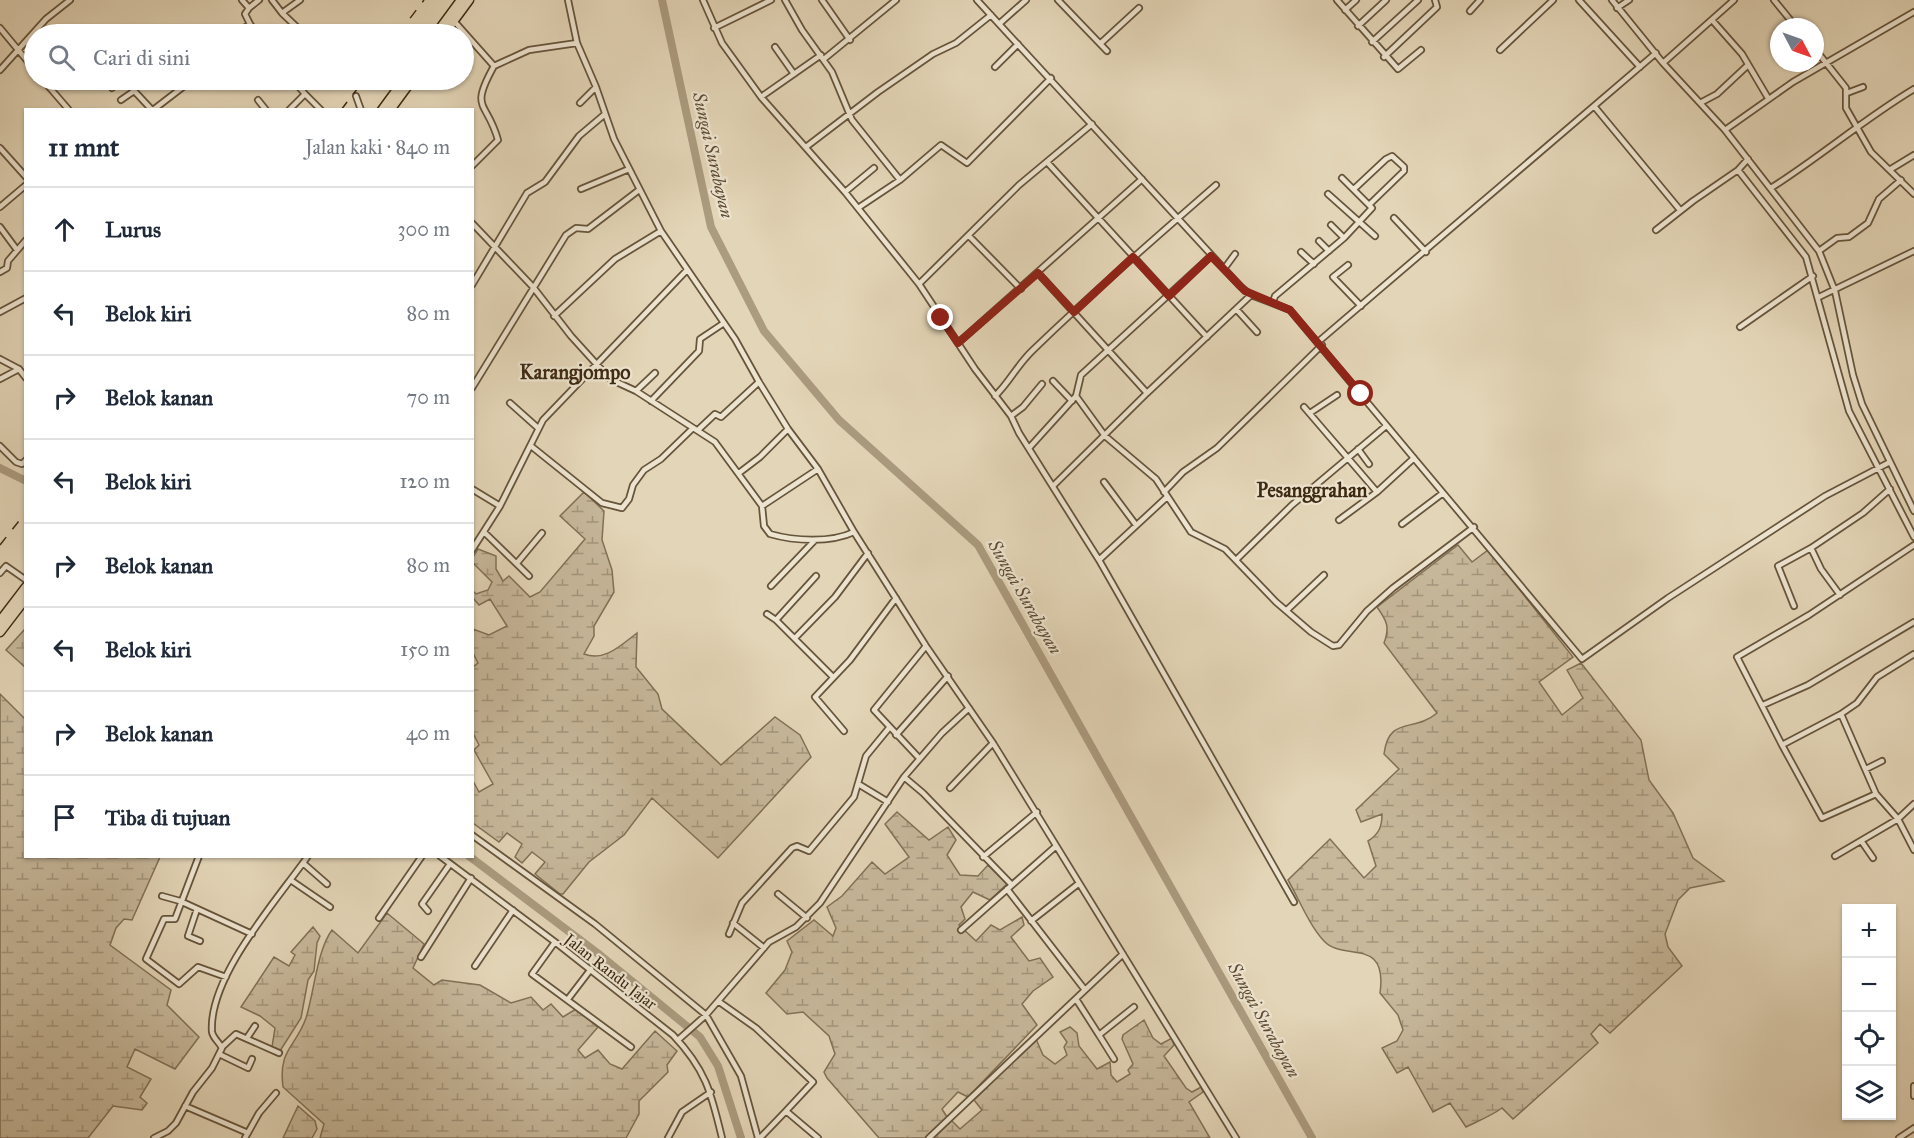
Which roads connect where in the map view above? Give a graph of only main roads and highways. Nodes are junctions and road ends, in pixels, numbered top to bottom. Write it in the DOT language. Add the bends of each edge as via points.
graph roads {
  1 [pos="461,0"];
  2 [pos="470,0"];
  3 [pos="443,24"];
  4 [pos="452,24"];
  5 [pos="397,90"];
  6 [pos="405,90"];
  7 [pos="383,108"];
  8 [pos="391,108"];
  9 [pos="24,590"];
  10 [pos="24,601"];
  11 [pos="0,621"];
  12 [pos="0,632"];
  1 -- 3 [label="highway"];
  2 -- 4 [label="highway"];
  5 -- 7 [label="highway"];
  6 -- 8 [label="highway"];
  9 -- 11 [label="highway"];
  10 -- 12 [label="highway"];
}
